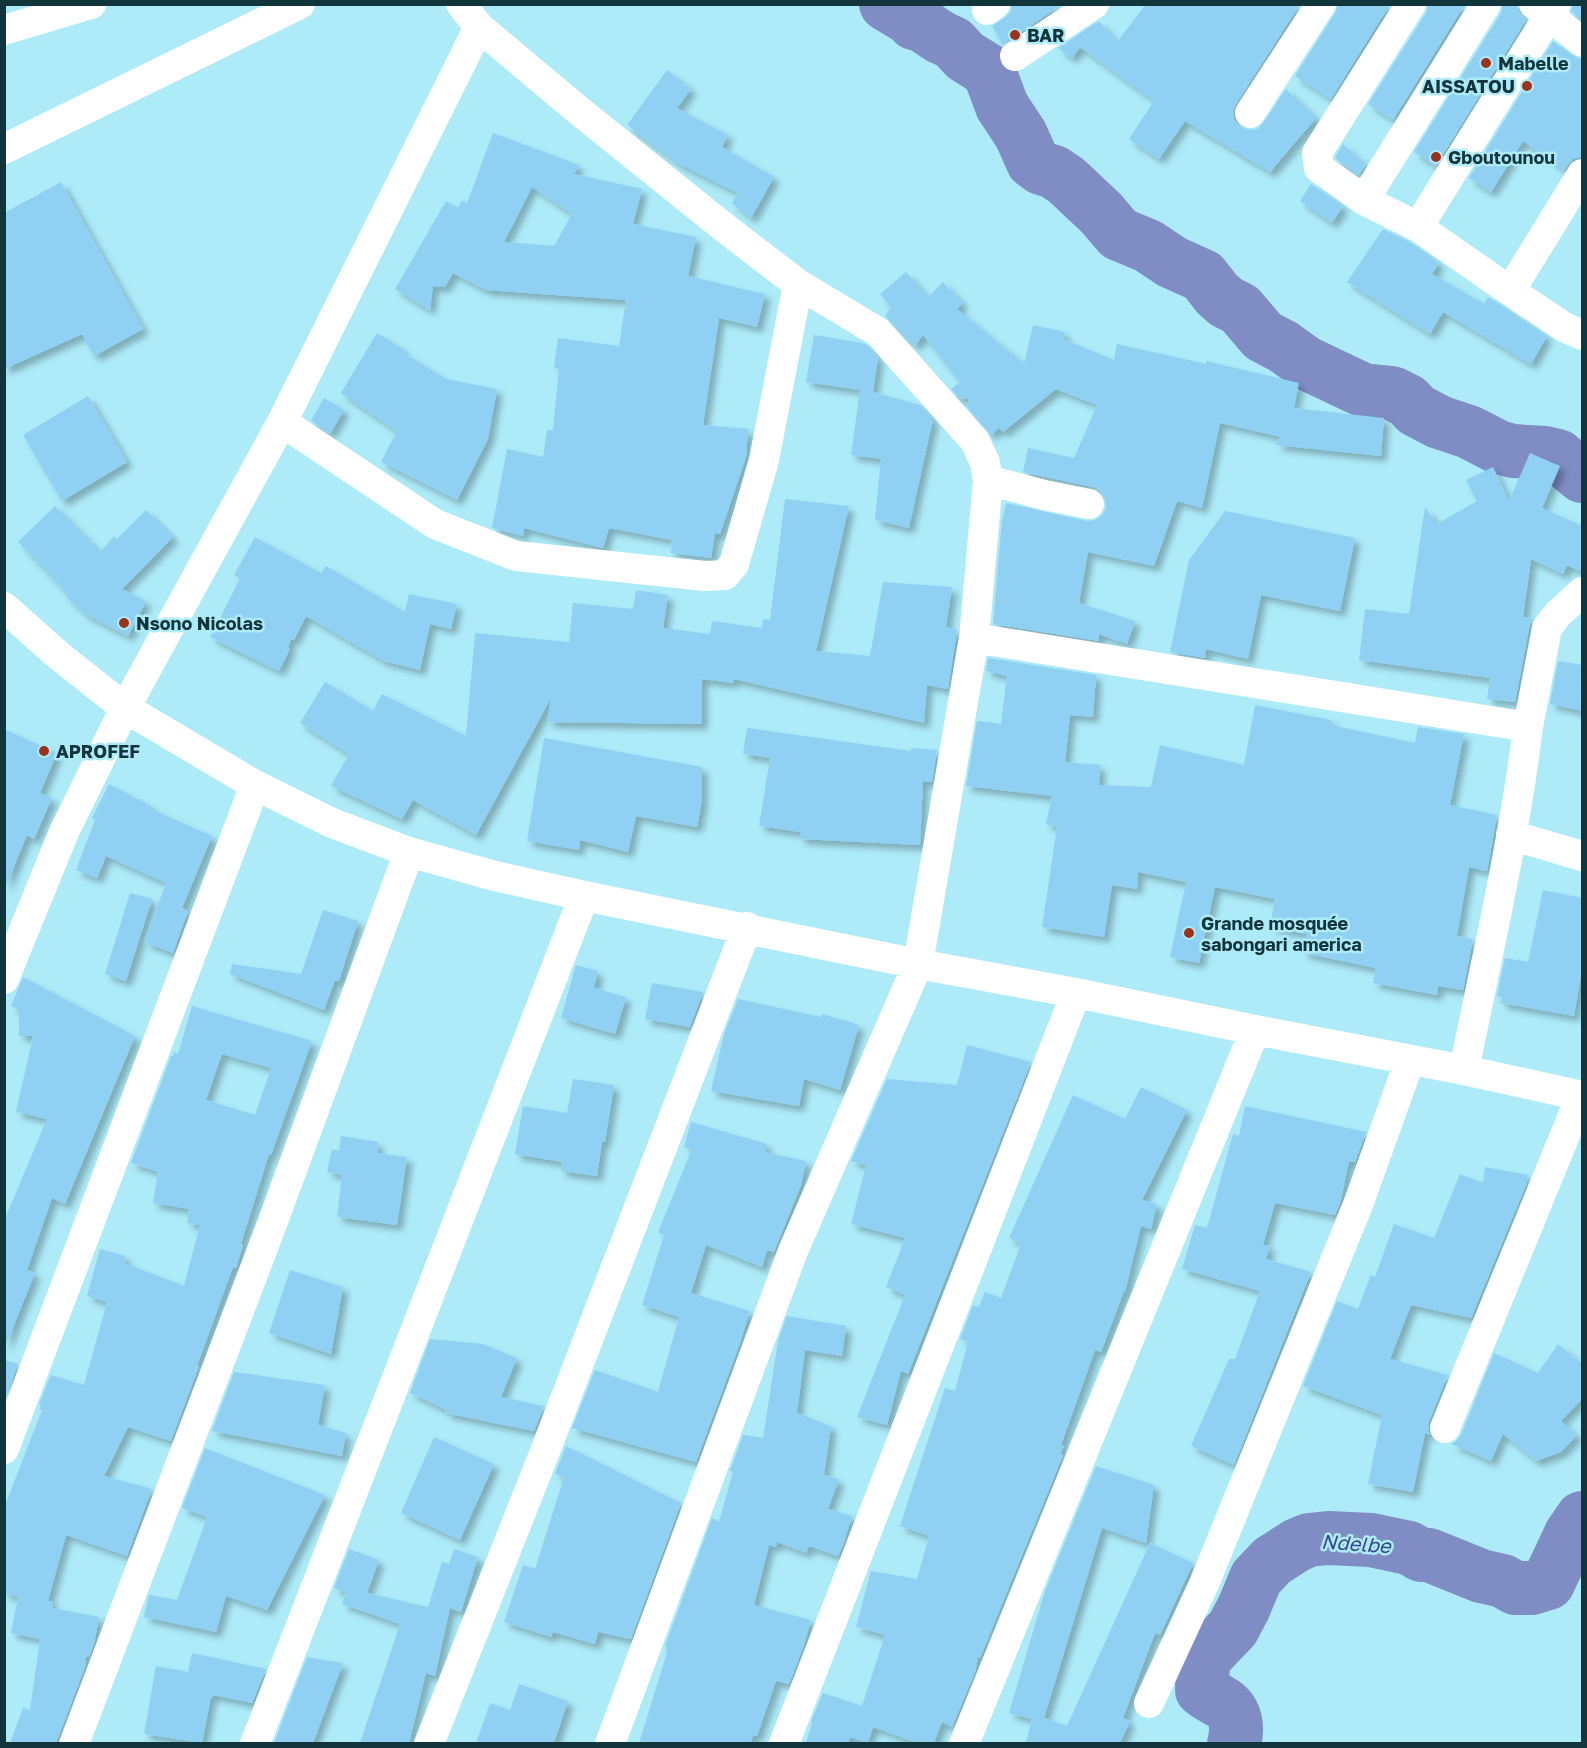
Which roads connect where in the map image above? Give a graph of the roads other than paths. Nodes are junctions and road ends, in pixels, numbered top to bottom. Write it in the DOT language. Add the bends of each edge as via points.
graph roads {
  1 [pos="91,4"];
  2 [pos="300,4"];
  3 [pos="461,4"];
  4 [pos="1094,4"];
  5 [pos="1321,4"];
  6 [pos="1411,4"];
  7 [pos="1486,4"];
  8 [pos="1546,9"];
  9 [pos="479,27"];
  10 [pos="4,30"];
  11 [pos="1582,42"];
  12 [pos="1015,56"];
  13 [pos="1250,113"];
  14 [pos="4,149"];
  15 [pos="1582,174"];
  16 [pos="1364,200"];
  17 [pos="1418,227"];
  18 [pos="798,285"];
  19 [pos="1510,291"];
  20 [pos="1582,335"];
  21 [pos="282,422"];
  22 [pos="988,480"];
  23 [pos="1089,504"];
  24 [pos="1582,592"];
  25 [pos="4,607"];
  26 [pos="974,638"];
  27 [pos="125,708"];
  28 [pos="1528,727"];
  29 [pos="255,785"];
  30 [pos="1511,835"];
  31 [pos="409,852"];
  32 [pos="1582,856"];
  33 [pos="584,896"];
  34 [pos="747,927"];
  35 [pos="918,964"];
  36 [pos="4,979"];
  37 [pos="1076,993"];
  38 [pos="1255,1030"];
  39 [pos="1410,1060"];
  40 [pos="1464,1070"];
  41 [pos="1582,1096"];
  42 [pos="1445,1428"];
  43 [pos="4,1449"];
  44 [pos="1149,1703"];
  45 [pos="74,1743"];
  46 [pos="255,1743"];
  47 [pos="429,1743"];
  48 [pos="610,1743"];
  49 [pos="784,1743"];
  50 [pos="964,1743"];
  1 -- 10 [label="street"];
  2 -- 14 [label="street"];
  3 -- 9 [label="street"];
  4 -- 12 [label="street"];
  5 -- 13 [label="street"];
  6 -- 16 [label="street" via="1317,153 1319,168"];
  7 -- 16 [label="street"];
  8 -- 11 [label="street"];
  8 -- 17 [label="street"];
  9 -- 18 [label="street"];
  9 -- 21 [label="street"];
  15 -- 19 [label="street"];
  16 -- 17 [label="street"];
  17 -- 19 [label="street"];
  18 -- 21 [label="street" via="764,460 734,564 725,575 516,556 435,524"];
  18 -- 22 [label="street" via="878,332 975,441"];
  19 -- 20 [label="street"];
  21 -- 27 [label="street"];
  22 -- 23 [label="street"];
  22 -- 26 [label="street"];
  24 -- 28 [label="street" via="1547,628"];
  25 -- 27 [label="street"];
  26 -- 28 [label="street"];
  26 -- 35 [label="street"];
  27 -- 29 [label="street"];
  27 -- 36 [label="street" via="64,832"];
  28 -- 30 [label="street"];
  29 -- 31 [label="street" via="332,823"];
  29 -- 43 [label="street"];
  30 -- 32 [label="street"];
  30 -- 40 [label="street"];
  31 -- 33 [label="street"];
  31 -- 45 [label="street"];
  33 -- 34 [label="street"];
  33 -- 46 [label="street"];
  34 -- 35 [label="street"];
  34 -- 47 [label="street"];
  35 -- 37 [label="street"];
  35 -- 48 [label="street" via="793,1251"];
  37 -- 38 [label="street"];
  37 -- 49 [label="street"];
  38 -- 39 [label="street"];
  38 -- 50 [label="street"];
  39 -- 40 [label="street"];
  39 -- 44 [label="street" via="1359,1202 1213,1562"];
  40 -- 41 [label="street"];
  41 -- 42 [label="street"];
}
